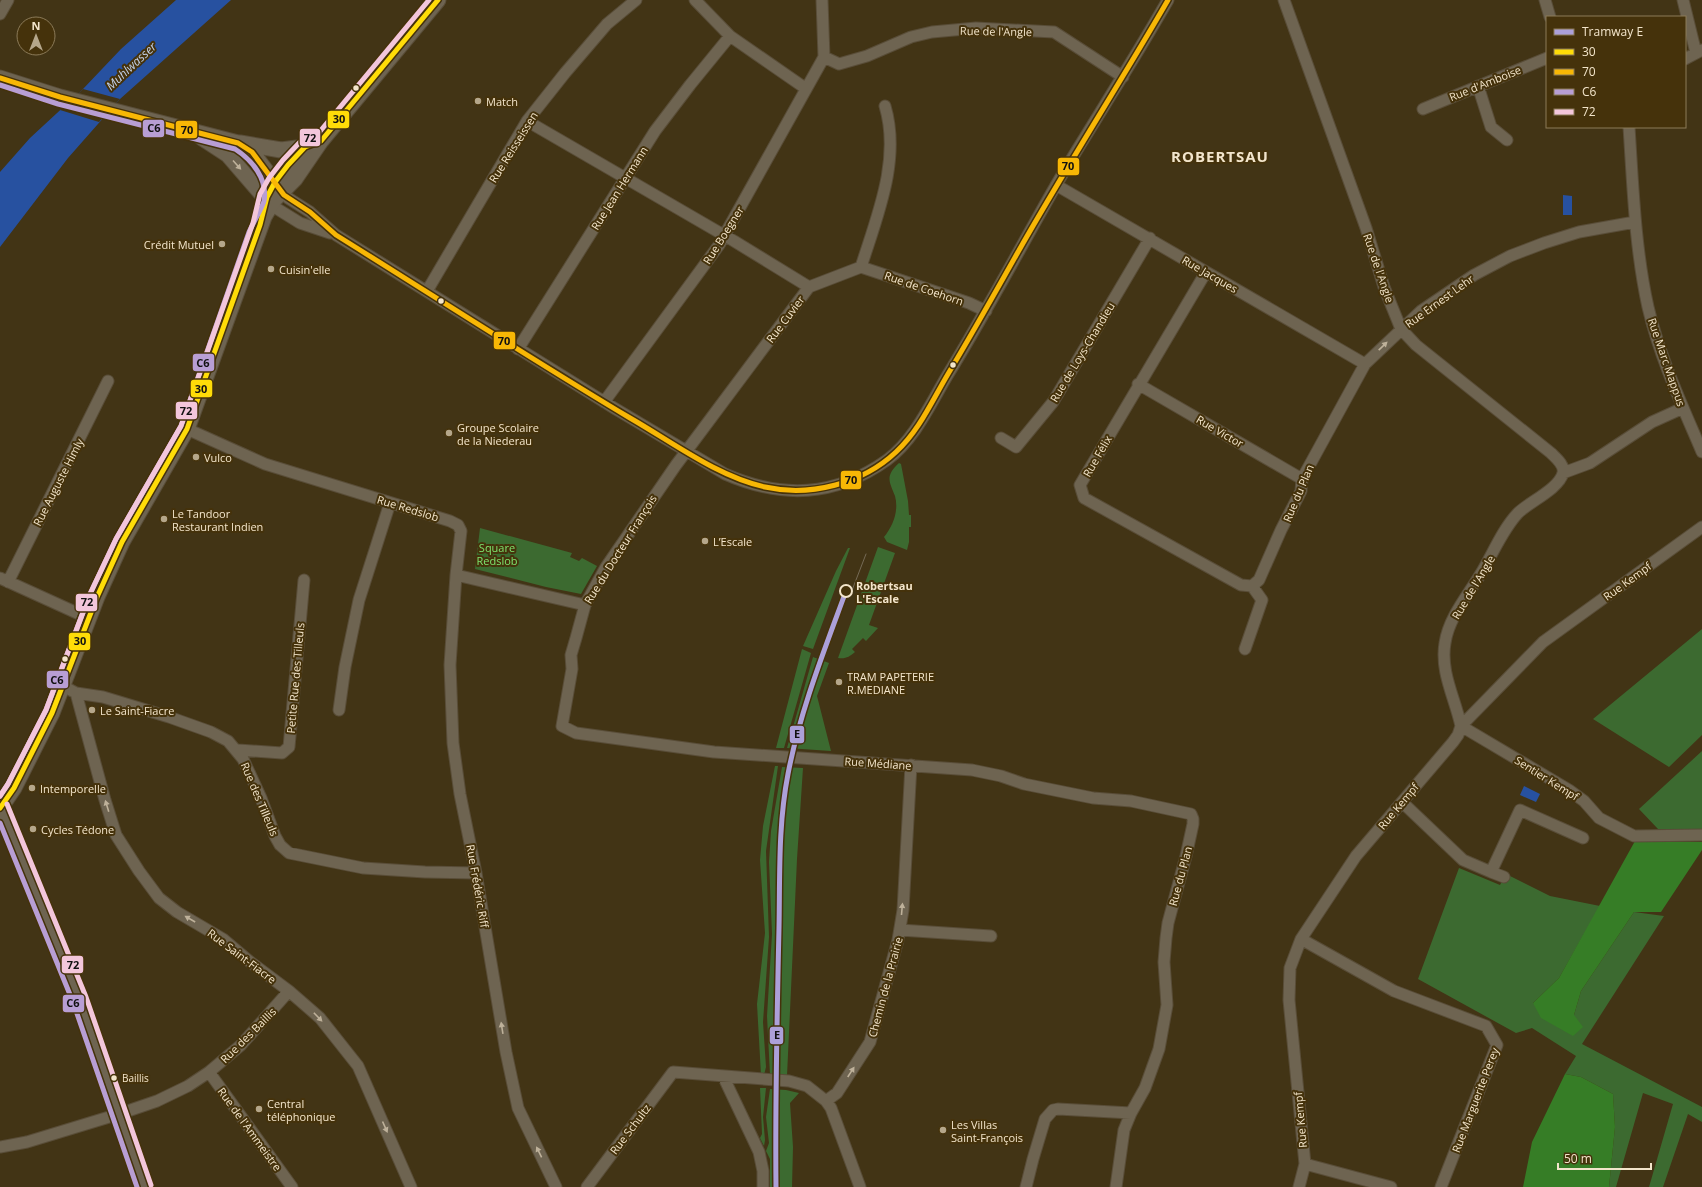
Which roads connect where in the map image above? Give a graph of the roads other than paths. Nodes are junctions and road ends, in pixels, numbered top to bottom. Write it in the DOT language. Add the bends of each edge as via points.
graph roads {
  1 [pos="8,0"];
  2 [pos="438,0"];
  3 [pos="636,0"];
  4 [pos="695,0"];
  5 [pos="822,0"];
  6 [pos="1168,0"];
  7 [pos="1284,0"];
  8 [pos="1545,0"];
  9 [pos="1683,0"];
  10 [pos="0,14"];
  11 [pos="1550,16"];
  12 [pos="730,36"];
  13 [pos="1699,51"];
  14 [pos="824,57"];
  15 [pos="1546,58"];
  16 [pos="1686,58"];
  17 [pos="1123,77"];
  18 [pos="0,78"];
  19 [pos="1478,86"];
  20 [pos="805,88"];
  21 [pos="885,106"];
  22 [pos="1422,109"];
  23 [pos="527,121"];
  24 [pos="182,128"];
  25 [pos="1629,128"];
  26 [pos="1507,140"];
  27 [pos="320,141"];
  28 [pos="238,143"];
  29 [pos="305,147"];
  30 [pos="295,178"];
  31 [pos="625,178"];
  32 [pos="1056,185"];
  33 [pos="272,194"];
  34 [pos="298,204"];
  35 [pos="284,214"];
  36 [pos="1635,222"];
  37 [pos="260,225"];
  38 [pos="336,235"];
  39 [pos="724,236"];
  40 [pos="1150,238"];
  41 [pos="861,267"];
  42 [pos="1206,272"];
  43 [pos="809,287"];
  44 [pos="426,291"];
  45 [pos="986,311"];
  46 [pos="1401,329"];
  47 [pos="518,349"];
  48 [pos="1365,364"];
  49 [pos="108,381"];
  50 [pos="1138,384"];
  51 [pos="604,402"];
  52 [pos="1683,408"];
  53 [pos="187,429"];
  54 [pos="1001,438"];
  55 [pos="686,451"];
  56 [pos="1702,452"];
  57 [pos="1563,472"];
  58 [pos="1302,478"];
  59 [pos="390,503"];
  60 [pos="1702,527"];
  61 [pos="456,575"];
  62 [pos="4,580"];
  63 [pos="304,580"];
  64 [pos="1252,586"];
  65 [pos="585,605"];
  66 [pos="88,618"];
  67 [pos="1244,649"];
  68 [pos="70,689"];
  69 [pos="338,710"];
  70 [pos="562,726"];
  71 [pos="1461,726"];
  72 [pos="238,750"];
  73 [pos="911,765"];
  74 [pos="1402,802"];
  75 [pos="1191,814"];
  76 [pos="1702,835"];
  77 [pos="1583,838"];
  78 [pos="1491,872"];
  79 [pos="476,873"];
  80 [pos="1504,877"];
  81 [pos="900,930"];
  82 [pos="991,936"];
  83 [pos="1301,939"];
  84 [pos="289,991"];
  85 [pos="209,1072"];
  86 [pos="723,1076"];
  87 [pos="826,1100"];
  88 [pos="1131,1113"];
  89 [pos="119,1114"];
  90 [pos="0,1147"];
  91 [pos="1305,1164"];
  92 [pos="144,1187"];
  93 [pos="292,1187"];
  94 [pos="411,1187"];
  95 [pos="556,1187"];
  96 [pos="587,1187"];
  97 [pos="763,1187"];
  98 [pos="860,1187"];
  99 [pos="1026,1187"];
  100 [pos="1116,1187"];
  101 [pos="1299,1187"];
  102 [pos="1391,1187"];
  103 [pos="1441,1187"];
  1 -- 10 [label="street"];
  2 -- 27 [label="main road"];
  3 -- 23 [label="street, Rue Reisseissen" via="607,24"];
  4 -- 12 [label="street"];
  5 -- 14 [label="street"];
  6 -- 17 [label="street"];
  7 -- 46 [label="street, Rue de l'Angle"];
  8 -- 11 [label="street"];
  9 -- 13 [label="street"];
  12 -- 20 [label="street"];
  12 -- 31 [label="street, Rue Jean Hermann" via="660,125"];
  13 -- 16 [label="street"];
  14 -- 17 [label="street, Rue de l'Angle" via="839,64 867,56 911,37 932,32 976,28 1054,32"];
  14 -- 20 [label="street, Rue Boegner"];
  15 -- 19 [label="street, Rue d'Amboise"];
  17 -- 32 [label="street"];
  18 -- 24 [label="main road"];
  19 -- 22 [label="street, Rue d'Amboise"];
  19 -- 26 [label="street" via="1491,127"];
  20 -- 39 [label="street, Rue Boegner"];
  21 -- 41 [label="street" via="890,123 889,168"];
  23 -- 31 [label="street"];
  23 -- 44 [label="street, Rue Reisseissen"];
  24 -- 28 [label="main road"];
  24 -- 33 [label="main road, one-way" via="228,155"];
  25 -- 36 [label="street, Rue Marc Mappus"];
  27 -- 29 [label="main road"];
  27 -- 30 [label="main road"];
  28 -- 29 [label="main road" via="274,150"];
  28 -- 33 [label="main road" via="252,152 265,169"];
  29 -- 33 [label="main road" via="288,165"];
  30 -- 33 [label="main road"];
  30 -- 34 [label="street" via="292,192"];
  31 -- 39 [label="street"];
  31 -- 47 [label="street, Rue Jean Hermann"];
  32 -- 40 [label="street, Rue Jacques"];
  32 -- 45 [label="street"];
  33 -- 34 [label="street"];
  33 -- 35 [label="street"];
  33 -- 37 [label="main road"];
  33 -- 37 [label="main road" via="258,199"];
  34 -- 38 [label="street"];
  35 -- 37 [label="street" via="270,214"];
  35 -- 38 [label="street" via="300,223"];
  36 -- 46 [label="street, Rue Ernest Lehr" via="1578,232 1510,256 1467,279 1421,311"];
  36 -- 52 [label="street, Rue Marc Mappus" via="1648,307 1660,348"];
  37 -- 53 [label="main road"];
  38 -- 44 [label="street"];
  39 -- 43 [label="street"];
  39 -- 51 [label="street, Rue Boegner"];
  40 -- 42 [label="street, Rue Jacques"];
  40 -- 54 [label="street, Rue de Loys-Chandieu" via="1053,402 1016,447"];
  41 -- 43 [label="street, Rue Cuvier"];
  41 -- 45 [label="street, Rue de Coehorn" via="970,303"];
  42 -- 48 [label="street, Rue Jacques"];
  42 -- 50 [label="street, Rue Félix"];
  43 -- 55 [label="street, Rue Cuvier"];
  44 -- 47 [label="street"];
  45 -- 55 [label="street" via="909,436 887,459 858,478 823,489 771,489 725,474"];
  48 -- 46 [label="street, Rue du Plan, one-way"];
  46 -- 57 [label="street, Rue de l'Angle" via="1416,345 1551,453 1562,465"];
  47 -- 51 [label="street"];
  48 -- 58 [label="street, Rue du Plan"];
  49 -- 62 [label="street, Rue Auguste Himly"];
  50 -- 58 [label="street, Rue Victor"];
  50 -- 64 [label="street, Rue Félix" via="1080,485 1084,498 1241,585"];
  51 -- 55 [label="street"];
  52 -- 56 [label="street, Rue Marc Mappus"];
  52 -- 57 [label="street" via="1652,422 1590,463"];
  53 -- 59 [label="street, Rue Redslob" via="265,464"];
  53 -- 66 [label="main road" via="122,542"];
  55 -- 65 [label="street, Rue du Docteur François" via="606,567"];
  57 -- 71 [label="street, Rue de l'Angle" via="1547,492 1519,512 1510,522 1448,629 1445,667"];
  58 -- 64 [label="street, Rue du Plan" via="1301,491 1259,580"];
  59 -- 61 [label="street, Rue Redslob" via="458,525 460,531"];
  59 -- 69 [label="street" via="359,600"];
  60 -- 71 [label="street, Rue Kempf" via="1543,642"];
  61 -- 65 [label="street"];
  61 -- 79 [label="street, Rue Frédéric Riff" via="450,665 453,743"];
  62 -- 66 [label="street"];
  63 -- 72 [label="street, Petite Rue des Tilleuls" via="289,747 282,753"];
  64 -- 67 [label="street" via="1262,600"];
  65 -- 70 [label="street, Rue du Docteur François" via="571,655 572,669"];
  66 -- 68 [label="main road"];
  68 -- 72 [label="street, Rue des Tilleuls" via="190,724 228,740"];
  84 -- 68 [label="street, Rue Saint-Fiacre, one-way" via="223,939 159,898 139,871 116,835"];
  68 -- 89 [label="main road" via="1,807 80,1000"];
  70 -- 73 [label="street, Rue Médiane" via="576,733 714,752"];
  71 -- 74 [label="street, Rue Kempf" via="1453,742"];
  71 -- 76 [label="street, Sentier Kempf" via="1569,790 1584,801 1599,818 1634,836"];
  72 -- 79 [label="street, Rue des Tilleuls" via="283,850 363,868"];
  73 -- 75 [label="street, Rue Médiane" via="972,770 1093,798 1131,801"];
  81 -- 73 [label="street, Chemin de la Prairie, one-way"];
  74 -- 78 [label="street" via="1463,860"];
  74 -- 83 [label="street, Rue Kempf" via="1356,856"];
  75 -- 88 [label="street, Rue du Plan" via="1193,819 1190,837 1168,923 1164,962 1167,998 1160,1043 1152,1073"];
  77 -- 78 [label="street" via="1520,810"];
  78 -- 80 [label="street"];
  95 -- 79 [label="street, Rue Frédéric Riff, one-way" via="518,1108"];
  81 -- 82 [label="street, Chemin de la Prairie"];
  87 -- 81 [label="street, Chemin de la Prairie, one-way" via="837,1094 870,1042"];
  83 -- 91 [label="street, Rue Kempf" via="1290,968 1289,1000"];
  83 -- 103 [label="street, Rue Marguerite Perey" via="1394,991 1486,1026 1497,1045"];
  84 -- 85 [label="street, Rue des Baillis" via="241,1045"];
  84 -- 94 [label="street, Rue Saint-Fiacre, one-way" via="320,1018 358,1066"];
  85 -- 89 [label="street, Rue des Baillis" via="171,1094"];
  85 -- 93 [label="street, Rue de l'Ammeistre"];
  86 -- 87 [label="street" via="789,1081 807,1086"];
  86 -- 96 [label="street, Rue Schultz" via="673,1072"];
  86 -- 97 [label="street" via="759,1152 763,1166"];
  87 -- 98 [label="street"];
  88 -- 99 [label="street" via="1054,1110 1046,1119"];
  88 -- 100 [label="street, Rue du Plan" via="1124,1130"];
  89 -- 90 [label="street, Rue des Baillis" via="27,1142"];
  89 -- 92 [label="main road"];
  91 -- 101 [label="street, Rue Kempf"];
  91 -- 102 [label="street"];
}
